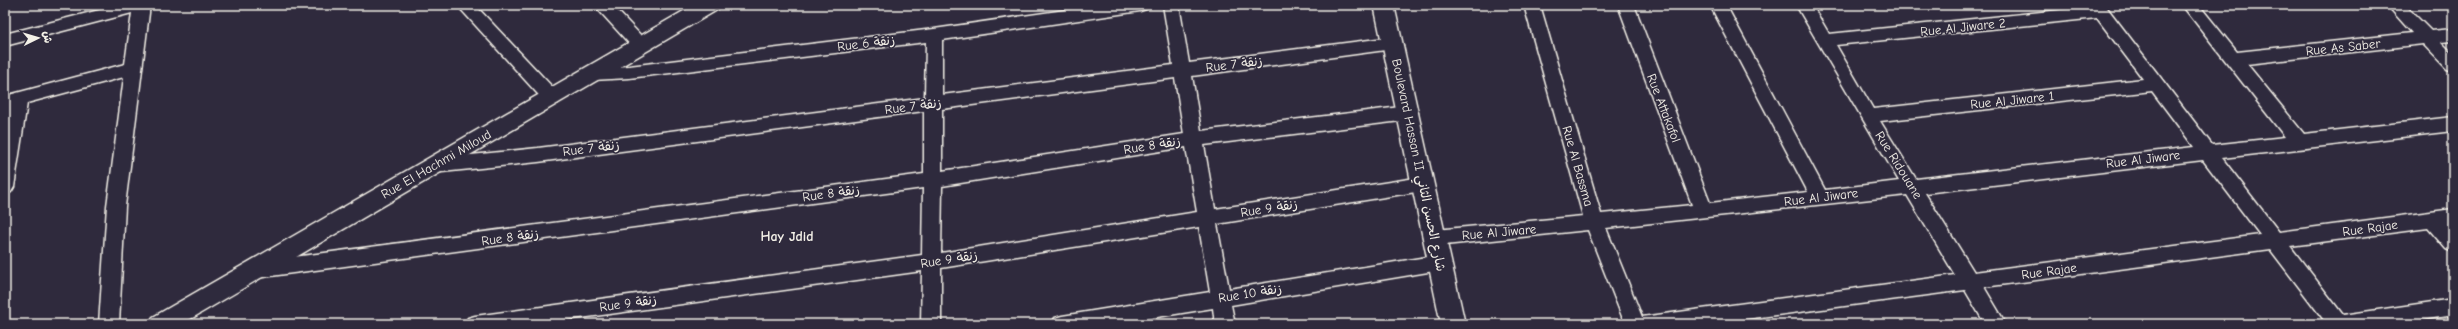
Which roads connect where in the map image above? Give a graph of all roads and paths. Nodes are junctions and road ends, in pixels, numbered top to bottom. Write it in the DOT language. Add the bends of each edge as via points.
graph roads {
  1 [pos="141,5"];
  2 [pos="465,5"];
  3 [pos="602,5"];
  4 [pos="710,5"];
  5 [pos="1140,5"];
  6 [pos="1171,5"];
  7 [pos="1387,5"];
  8 [pos="1532,5"];
  9 [pos="1626,5"];
  10 [pos="1718,5"];
  11 [pos="1804,5"];
  12 [pos="2190,5"];
  13 [pos="2395,5"];
  14 [pos="2098,8"];
  15 [pos="934,35"];
  16 [pos="2453,35"];
  17 [pos="2427,38"];
  18 [pos="5,40"];
  19 [pos="1825,40"];
  20 [pos="1393,43"];
  21 [pos="641,46"];
  22 [pos="2234,60"];
  23 [pos="2453,65"];
  24 [pos="132,68"];
  25 [pos="1182,70"];
  26 [pos="592,74"];
  27 [pos="2156,84"];
  28 [pos="552,98"];
  29 [pos="12,101"];
  30 [pos="933,103"];
  31 [pos="1409,113"];
  32 [pos="1868,116"];
  33 [pos="2453,124"];
  34 [pos="1194,139"];
  35 [pos="2299,141"];
  36 [pos="2207,152"];
  37 [pos="432,166"];
  38 [pos="932,180"];
  39 [pos="1422,184"];
  40 [pos="1912,186"];
  41 [pos="5,187"];
  42 [pos="1820,197"];
  43 [pos="1704,211"];
  44 [pos="1208,217"];
  45 [pos="2453,217"];
  46 [pos="2432,220"];
  47 [pos="1594,223"];
  48 [pos="1435,238"];
  49 [pos="2274,241"];
  50 [pos="2453,244"];
  51 [pos="932,262"];
  52 [pos="1439,263"];
  53 [pos="253,270"];
  54 [pos="1972,282"];
  55 [pos="1221,297"];
  56 [pos="2453,308"];
  57 [pos="107,323"];
  58 [pos="161,324"];
  59 [pos="475,324"];
  60 [pos="931,324"];
  61 [pos="1062,324"];
  62 [pos="1226,324"];
  63 [pos="1453,324"];
  64 [pos="1635,324"];
  65 [pos="1646,324"];
  66 [pos="1996,324"];
  67 [pos="2340,324"];
  1 -- 18 [label="street"];
  1 -- 24 [label="street"];
  2 -- 28 [label="street"];
  3 -- 21 [label="street"];
  4 -- 21 [label="street, Rue El Hachmi Miloud"];
  5 -- 15 [label="street, Rue 6 زنقة"];
  6 -- 25 [label="street"];
  7 -- 20 [label="street, Boulevard Hassan II شارع الحسن الثاني"];
  8 -- 47 [label="street, Rue Al Bassma"];
  9 -- 43 [label="street, Rue Attakafol"];
  10 -- 42 [label="street"];
  11 -- 19 [label="street, Rue Ridouane"];
  12 -- 22 [label="street"];
  13 -- 17 [label="street"];
  14 -- 19 [label="street, Rue Al Jiware 2"];
  14 -- 27 [label="street"];
  15 -- 26 [label="street, Rue 6 زنقة" via="629,72"];
  15 -- 30 [label="street"];
  16 -- 17 [label="street, Rue As Saber"];
  17 -- 22 [label="street, Rue As Saber"];
  17 -- 23 [label="street"];
  19 -- 32 [label="street, Rue Ridouane"];
  20 -- 25 [label="street, Rue 7 زنقة"];
  20 -- 31 [label="street, Boulevard Hassan II شارع الحسن الثاني"];
  21 -- 26 [label="street, Rue El Hachmi Miloud"];
  22 -- 35 [label="street"];
  24 -- 29 [label="street"];
  24 -- 57 [label="street" via="116,206"];
  25 -- 30 [label="street, Rue 7 زنقة"];
  25 -- 34 [label="street"];
  26 -- 28 [label="street, Rue El Hachmi Miloud"];
  27 -- 32 [label="street, Rue Al Jiware 1"];
  27 -- 36 [label="street"];
  28 -- 37 [label="street, Rue El Hachmi Miloud"];
  29 -- 41 [label="street"];
  30 -- 37 [label="street, Rue 7 زنقة"];
  30 -- 38 [label="street"];
  31 -- 34 [label="street, Rue 8 زنقة"];
  31 -- 39 [label="street, Boulevard Hassan II شارع الحسن الثاني"];
  32 -- 40 [label="street, Rue Ridouane"];
  33 -- 35 [label="street, Rue Al Jiware"];
  34 -- 38 [label="street, Rue 8 زنقة"];
  34 -- 44 [label="street"];
  35 -- 36 [label="street, Rue Al Jiware"];
  36 -- 40 [label="street, Rue Al Jiware"];
  36 -- 49 [label="street"];
  37 -- 53 [label="street, Rue El Hachmi Miloud"];
  38 -- 51 [label="street"];
  38 -- 53 [label="street, Rue 8 زنقة"];
  39 -- 44 [label="street, Rue 9 زنقة"];
  39 -- 48 [label="street, Boulevard Hassan II شارع الحسن الثاني"];
  40 -- 42 [label="street, Rue Al Jiware"];
  40 -- 54 [label="street, Rue Ridouane"];
  42 -- 43 [label="street, Rue Al Jiware"];
  43 -- 47 [label="street, Rue Al Jiware"];
  44 -- 51 [label="street, Rue 9 زنقة"];
  44 -- 55 [label="street"];
  45 -- 46 [label="street, Rue Rajae"];
  46 -- 49 [label="street, Rue Rajae"];
  46 -- 50 [label="street"];
  47 -- 48 [label="street, Rue Al Jiware"];
  47 -- 64 [label="street, Rue Al Bassma"];
  48 -- 52 [label="street, Boulevard Hassan II شارع الحسن الثاني"];
  49 -- 54 [label="street, Rue Rajae"];
  49 -- 67 [label="street"];
  51 -- 59 [label="street, Rue 9 زنقة"];
  51 -- 60 [label="street"];
  52 -- 55 [label="street, Rue 10 زنقة"];
  52 -- 63 [label="street, Boulevard Hassan II شارع الحسن الثاني"];
  53 -- 58 [label="street, Rue El Hachmi Miloud"];
  54 -- 65 [label="street, Rue Rajae"];
  54 -- 66 [label="street, Rue Ridouane"];
  55 -- 61 [label="street, Rue 10 زنقة"];
  55 -- 62 [label="street"];
  56 -- 67 [label="street"];
}
